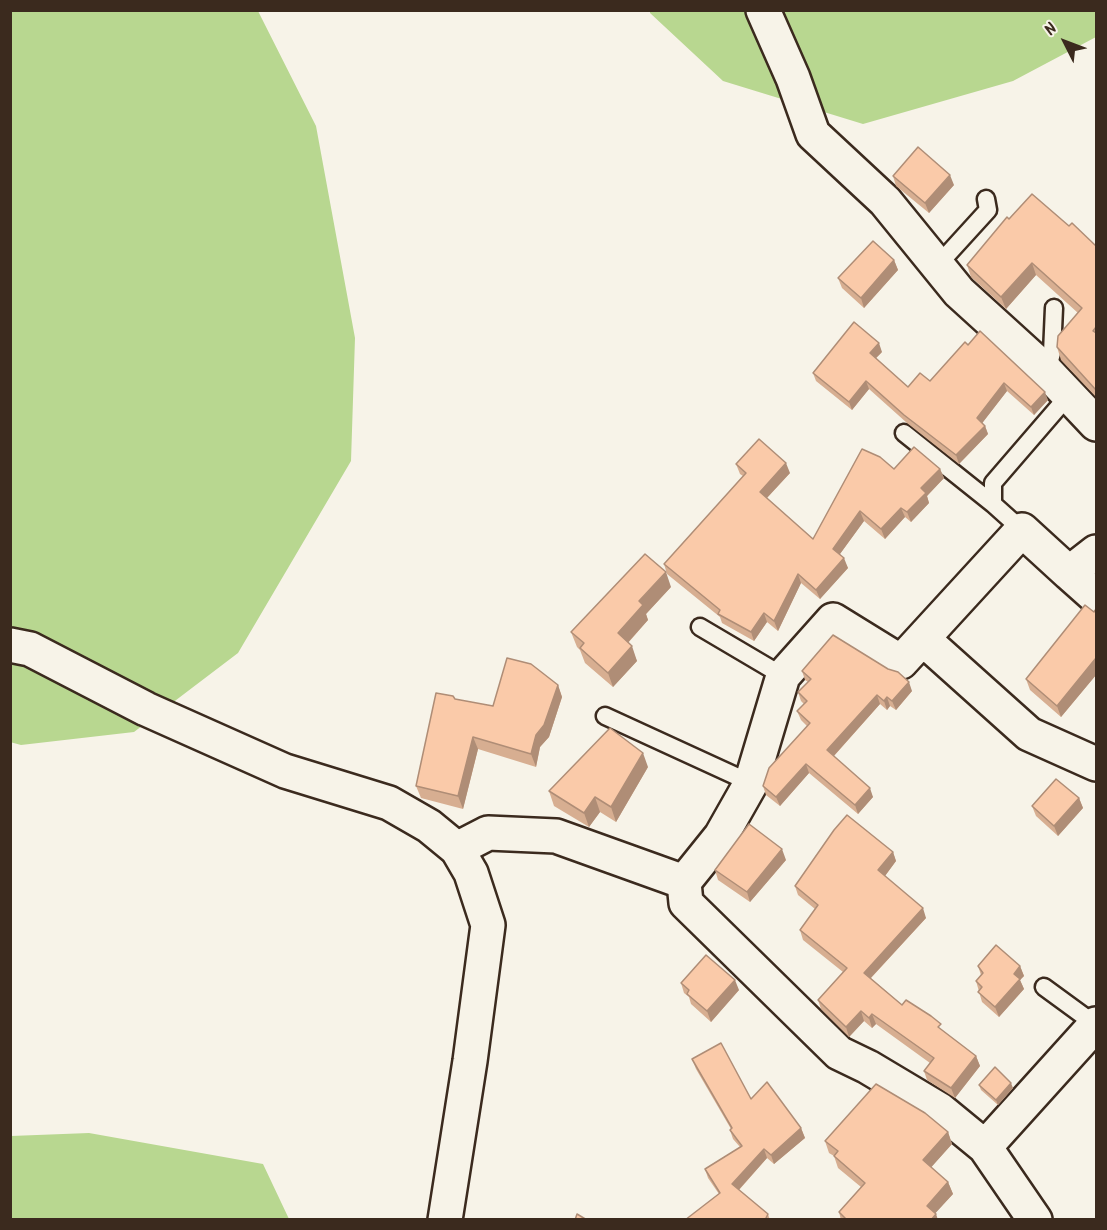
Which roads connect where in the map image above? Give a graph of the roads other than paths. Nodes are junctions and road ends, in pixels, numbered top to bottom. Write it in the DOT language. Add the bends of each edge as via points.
graph roads {
  1 [pos="763,10"];
  2 [pos="986,199"];
  3 [pos="937,266"];
  4 [pos="1054,308"];
  5 [pos="1057,384"];
  6 [pos="1096,424"];
  7 [pos="904,433"];
  8 [pos="993,504"];
  9 [pos="1022,530"];
  10 [pos="1096,552"];
  11 [pos="1070,573"];
  12 [pos="1096,597"];
  13 [pos="700,627"];
  14 [pos="923,639"];
  15 [pos="10,645"];
  16 [pos="783,676"];
  17 [pos="605,716"];
  18 [pos="1096,764"];
  19 [pos="751,783"];
  20 [pos="457,849"];
  21 [pos="684,882"];
  22 [pos="1044,987"];
  23 [pos="1096,1024"];
  24 [pos="985,1147"];
  25 [pos="445,1220"];
  26 [pos="1035,1220"];
  1 -- 3 [label="street" via="813,134 885,201"];
  2 -- 3 [label="lane" via="988,210"];
  3 -- 5 [label="street" via="959,292"];
  4 -- 5 [label="lane" via="1052,353"];
  5 -- 6 [label="street"];
  5 -- 8 [label="lane" via="993,483"];
  7 -- 8 [label="lane"];
  8 -- 9 [label="lane"];
  9 -- 11 [label="street"];
  9 -- 14 [label="street"];
  10 -- 11 [label="street"];
  11 -- 12 [label="street"];
  13 -- 16 [label="lane"];
  14 -- 16 [label="street" via="902,662 833,620"];
  14 -- 18 [label="street" via="1029,735"];
  15 -- 20 [label="street" via="30,649 146,709 285,771 389,802 429,826"];
  16 -- 19 [label="street"];
  17 -- 19 [label="lane"];
  19 -- 21 [label="street" via="721,836"];
  20 -- 21 [label="street" via="488,833 556,836"];
  20 -- 25 [label="street" via="471,873 488,925"];
  21 -- 24 [label="street" via="686,903 839,1053 940,1110"];
  22 -- 23 [label="lane"];
  23 -- 24 [label="street"];
  24 -- 26 [label="street"];
}
